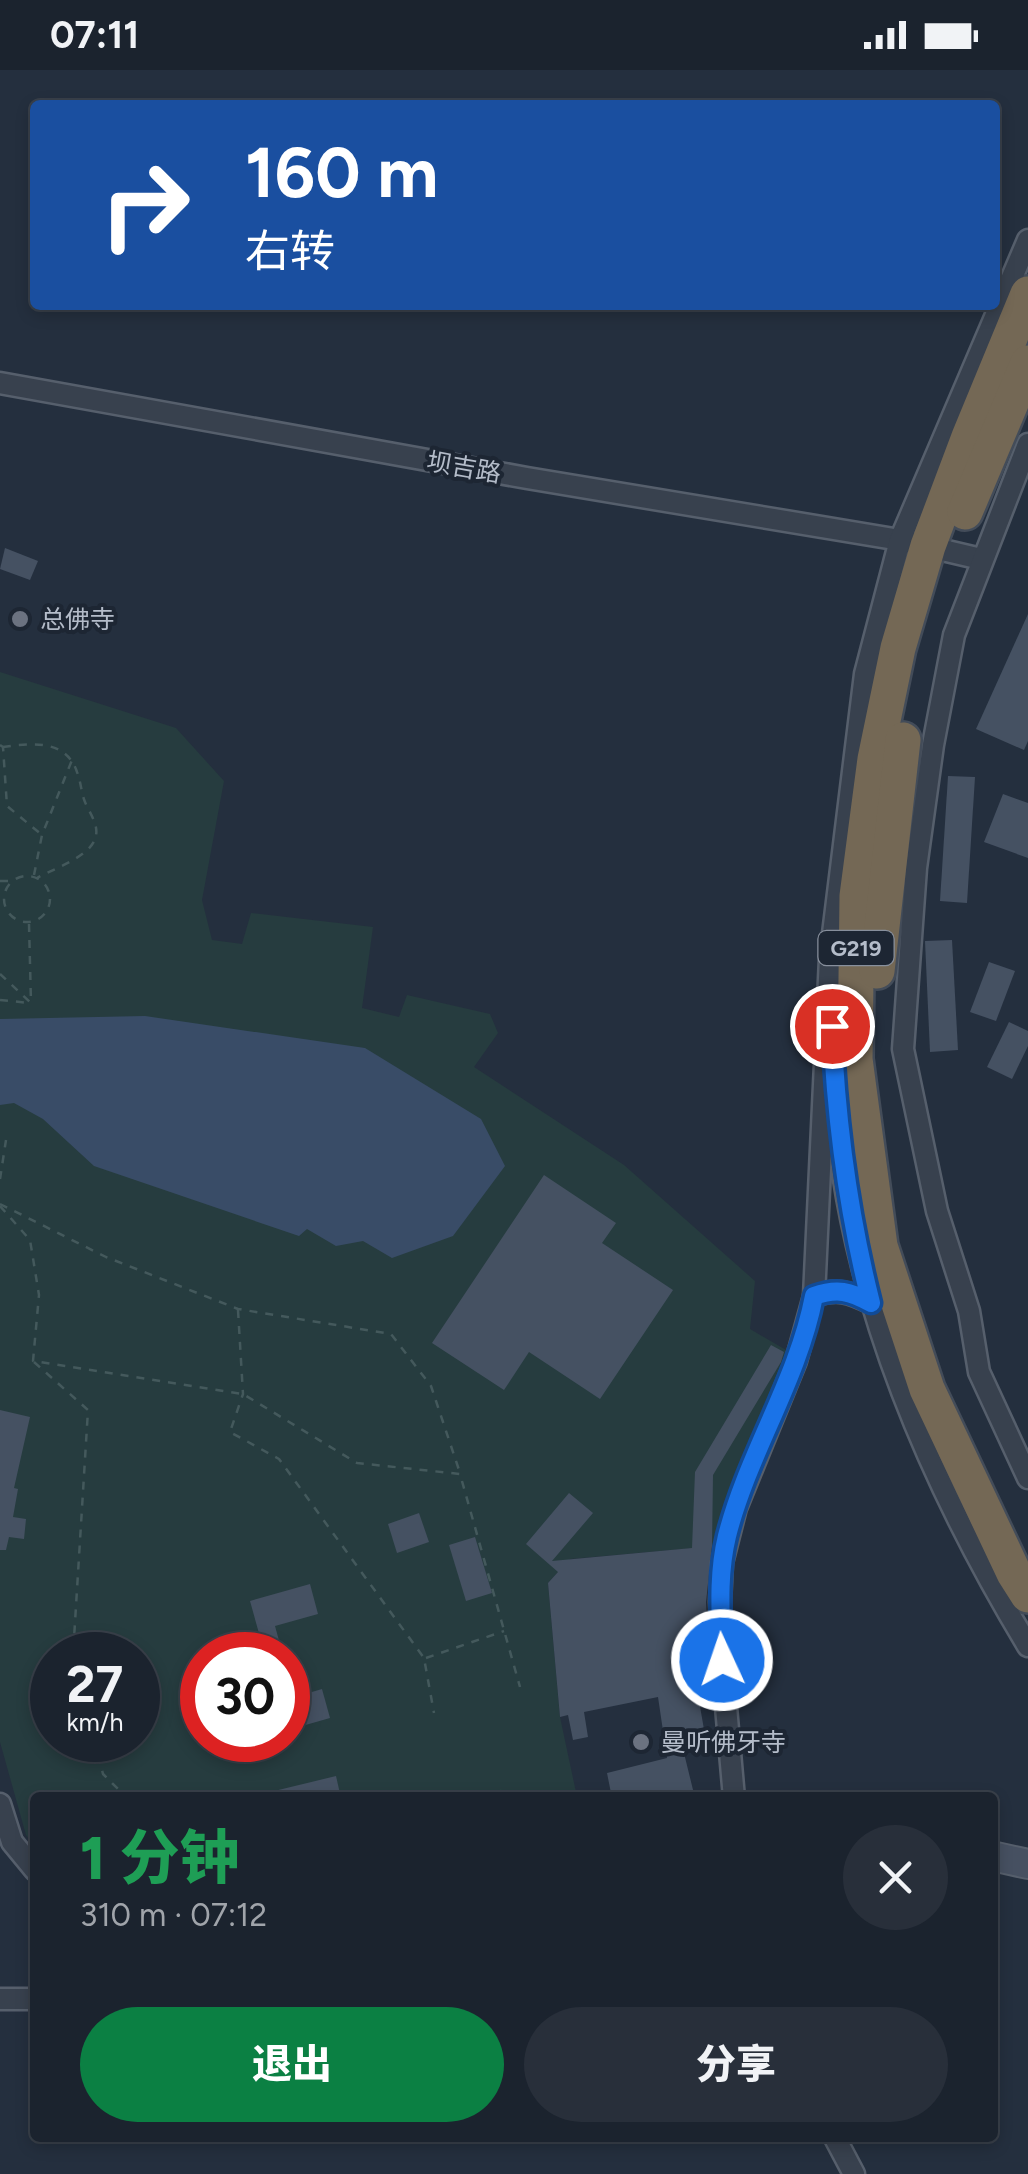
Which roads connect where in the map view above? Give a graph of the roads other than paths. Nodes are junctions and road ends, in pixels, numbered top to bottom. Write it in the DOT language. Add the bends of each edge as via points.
graph roads {
  1 [pos="1028,240"];
  2 [pos="1028,294"];
  3 [pos="1028,362"];
  4 [pos="0,383"];
  5 [pos="1028,444"];
  6 [pos="939,549"];
  7 [pos="843,960"];
  8 [pos="814,1296"];
  9 [pos="871,1303"];
  10 [pos="1028,1478"];
  11 [pos="1028,1563"];
  12 [pos="1028,1595"];
  13 [pos="1028,1646"];
  14 [pos="733,1792"];
  15 [pos="0,1804"];
  16 [pos="998,1857"];
  17 [pos="30,1864"];
  18 [pos="1028,1864"];
  19 [pos="0,1999"];
  20 [pos="30,1999"];
  21 [pos="837,2142"];
  22 [pos="854,2174"];
  1 -- 6 [label="street"];
  2 -- 6 [label="highway, G219" via="968,437"];
  3 -- 6 [label="highway, G219"];
  4 -- 6 [label="street, 坝吉路"];
  5 -- 6 [label="street"];
  6 -- 7 [label="highway, G219" via="898,648"];
  6 -- 10 [label="street" via="954,635 916,868 904,1050 936,1211 969,1311 980,1372"];
  6 -- 11 [label="highway, G219" via="899,761 870,1054 895,1232 947,1397"];
  7 -- 8 [label="street"];
  7 -- 9 [label="street" via="835,1094 853,1230"];
  7 -- 12 [label="highway, G219" via="880,1246 926,1389"];
  8 -- 9 [label="street" via="834,1290"];
  8 -- 14 [label="street" via="722,1563"];
  9 -- 13 [label="street" via="927,1449"];
  15 -- 17 [label="street" via="12,1842"];
  16 -- 18 [label="street"];
  19 -- 20 [label="street"];
  21 -- 22 [label="street"];
}
